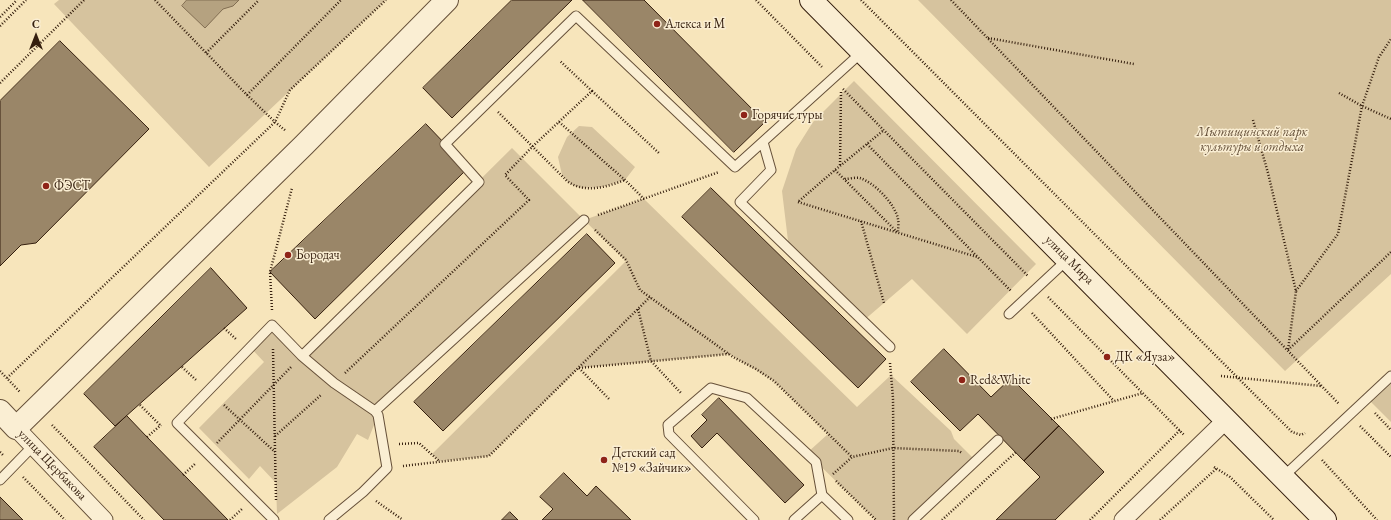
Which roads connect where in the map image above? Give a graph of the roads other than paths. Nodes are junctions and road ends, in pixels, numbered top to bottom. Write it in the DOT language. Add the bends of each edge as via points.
graph roads {
  1 [pos="447,0"];
  2 [pos="811,0"];
  3 [pos="862,52"];
  4 [pos="763,142"];
  5 [pos="584,220"];
  6 [pos="1068,259"];
  7 [pos="1009,314"];
  8 [pos="887,345"];
  9 [pos="302,356"];
  10 [pos="1391,376"];
  11 [pos="0,411"];
  12 [pos="375,411"];
  13 [pos="1226,420"];
  14 [pos="16,428"];
  15 [pos="998,440"];
  16 [pos="34,446"];
  17 [pos="1283,477"];
  18 [pos="0,480"];
  19 [pos="822,495"];
  20 [pos="104,520"];
  21 [pos="274,520"];
  22 [pos="329,520"];
  23 [pos="754,520"];
  24 [pos="794,520"];
  25 [pos="848,520"];
  26 [pos="913,520"];
  27 [pos="1123,520"];
  28 [pos="1325,520"];
  1 -- 14 [label="main road" via="304,145"];
  2 -- 3 [label="main road, улица Мира"];
  3 -- 4 [label="lane"];
  3 -- 6 [label="main road, улица Мира"];
  4 -- 8 [label="lane" via="771,170 740,202"];
  4 -- 9 [label="lane" via="735,167 576,16 445,144 479,182"];
  5 -- 12 [label="lane"];
  6 -- 7 [label="lane"];
  6 -- 13 [label="main road, улица Мира"];
  9 -- 12 [label="lane" via="334,383"];
  9 -- 21 [label="lane" via="272,325 177,423"];
  10 -- 17 [label="lane"];
  11 -- 14 [label="main road, улица Щербакова"];
  12 -- 22 [label="lane" via="378,415 387,468"];
  13 -- 17 [label="main road, улица Мира"];
  13 -- 27 [label="street"];
  14 -- 16 [label="street, улица Щербакова"];
  15 -- 26 [label="lane"];
  16 -- 18 [label="lane"];
  16 -- 20 [label="street, улица Щербакова"];
  17 -- 28 [label="main road, улица Мира"];
  19 -- 23 [label="lane" via="816,462 747,398 711,388 668,425 669,434"];
  19 -- 24 [label="lane"];
  19 -- 25 [label="lane"];
}
